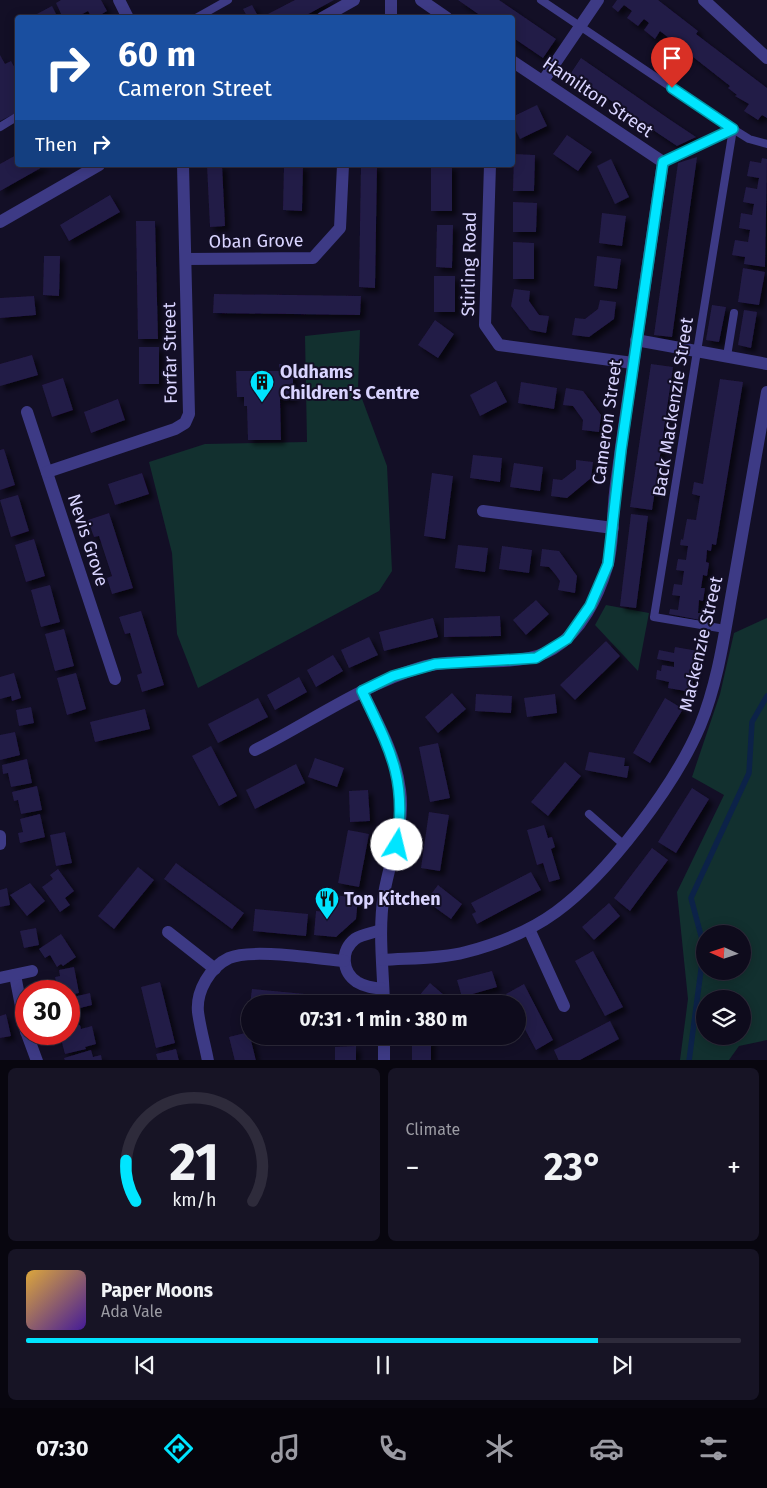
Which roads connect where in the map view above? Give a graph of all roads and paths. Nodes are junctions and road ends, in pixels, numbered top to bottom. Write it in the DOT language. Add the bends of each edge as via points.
graph roads {
  1 [pos="119,0"];
  2 [pos="228,0"];
  3 [pos="354,0"];
  4 [pos="391,0"];
  5 [pos="421,0"];
  6 [pos="541,0"];
  7 [pos="598,0"];
  8 [pos="704,0"];
  9 [pos="126,15"];
  10 [pos="201,15"];
  11 [pos="327,15"];
  12 [pos="391,15"];
  13 [pos="443,15"];
  14 [pos="580,26"];
  15 [pos="767,57"];
  16 [pos="515,63"];
  17 [pos="543,81"];
  18 [pos="15,118"];
  19 [pos="0,127"];
  20 [pos="733,129"];
  21 [pos="767,144"];
  22 [pos="663,162"];
  23 [pos="96,167"];
  24 [pos="183,167"];
  25 [pos="343,167"];
  26 [pos="490,167"];
  27 [pos="0,222"];
  28 [pos="186,259"];
  29 [pos="734,313"];
  30 [pos="636,340"];
  31 [pos="697,351"];
  32 [pos="726,356"];
  33 [pos="633,364"];
  34 [pos="767,364"];
  35 [pos="767,392"];
  36 [pos="27,412"];
  37 [pos="48,472"];
  38 [pos="483,511"];
  39 [pos="613,528"];
  40 [pos="725,629"];
  41 [pos="115,679"];
  42 [pos="362,691"];
  43 [pos="255,750"];
  44 [pos="589,814"];
  45 [pos="0,836"];
  46 [pos="0,844"];
  47 [pos="623,844"];
  48 [pos="529,929"];
  49 [pos="381,930"];
  50 [pos="168,932"];
  51 [pos="382,960"];
  52 [pos="344,961"];
  53 [pos="215,969"];
  54 [pos="32,971"];
  55 [pos="15,975"];
  56 [pos="0,978"];
  57 [pos="16,980"];
  58 [pos="383,989"];
  59 [pos="383,995"];
  60 [pos="564,1006"];
  61 [pos="31,1045"];
  62 [pos="384,1045"];
  63 [pos="37,1060"];
  64 [pos="208,1060"];
  65 [pos="384,1060"];
  1 -- 9 [label="street"];
  2 -- 10 [label="lane"];
  3 -- 11 [label="street"];
  4 -- 12 [label="street"];
  5 -- 13 [label="street"];
  6 -- 14 [label="lane"];
  7 -- 14 [label="street"];
  8 -- 15 [label="street"];
  14 -- 17 [label="street"];
  14 -- 20 [label="lane"];
  16 -- 17 [label="street, Hamilton Street"];
  17 -- 22 [label="street, Hamilton Street"];
  18 -- 19 [label="lane"];
  20 -- 21 [label="lane" via="749,139"];
  20 -- 22 [label="lane"];
  20 -- 31 [label="lane, Back Mackenzie Street"];
  22 -- 30 [label="street, Cameron Street"];
  23 -- 27 [label="street"];
  24 -- 28 [label="street, Forfar Street"];
  25 -- 28 [label="street, Oban Grove" via="340,228 313,258"];
  26 -- 33 [label="street, Stirling Road" via="485,325 499,345"];
  28 -- 37 [label="street, Forfar Street" via="189,414 185,423"];
  29 -- 32 [label="lane"];
  30 -- 31 [label="street"];
  30 -- 33 [label="street, Cameron Street"];
  31 -- 32 [label="street"];
  31 -- 40 [label="lane, Back Mackenzie Street" via="654,617"];
  32 -- 34 [label="street"];
  33 -- 39 [label="street, Cameron Street"];
  35 -- 40 [label="street, Mackenzie Street"];
  36 -- 37 [label="street, Nevis Grove"];
  37 -- 41 [label="street, Nevis Grove"];
  38 -- 39 [label="street"];
  39 -- 42 [label="street, Cameron Street" via="608,564 594,599 567,639 553,650 536,658 457,661 428,666 393,676"];
  40 -- 47 [label="street, Mackenzie Street" via="700,726 653,807"];
  42 -- 43 [label="street, Cameron Street"];
  42 -- 49 [label="street" via="391,754 400,789 401,817 384,892"];
  44 -- 47 [label="lane"];
  45 -- 46 [label="street"];
  47 -- 48 [label="street, Mackenzie Street" via="580,893"];
  48 -- 51 [label="street, Mackenzie Street" via="464,953"];
  48 -- 60 [label="street"];
  49 -- 51 [label="street"];
  49 -- 52 [label="street" via="356,938 345,953"];
  50 -- 53 [label="street"];
  51 -- 58 [label="street"];
  52 -- 53 [label="street" via="253,954 230,958"];
  52 -- 58 [label="street" via="346,970 357,982"];
  53 -- 64 [label="street" via="200,992 198,1011"];
  54 -- 55 [label="street"];
  55 -- 56 [label="street"];
  55 -- 57 [label="street"];
  58 -- 59 [label="street"];
  61 -- 63 [label="street"];
  62 -- 65 [label="street"];
}
